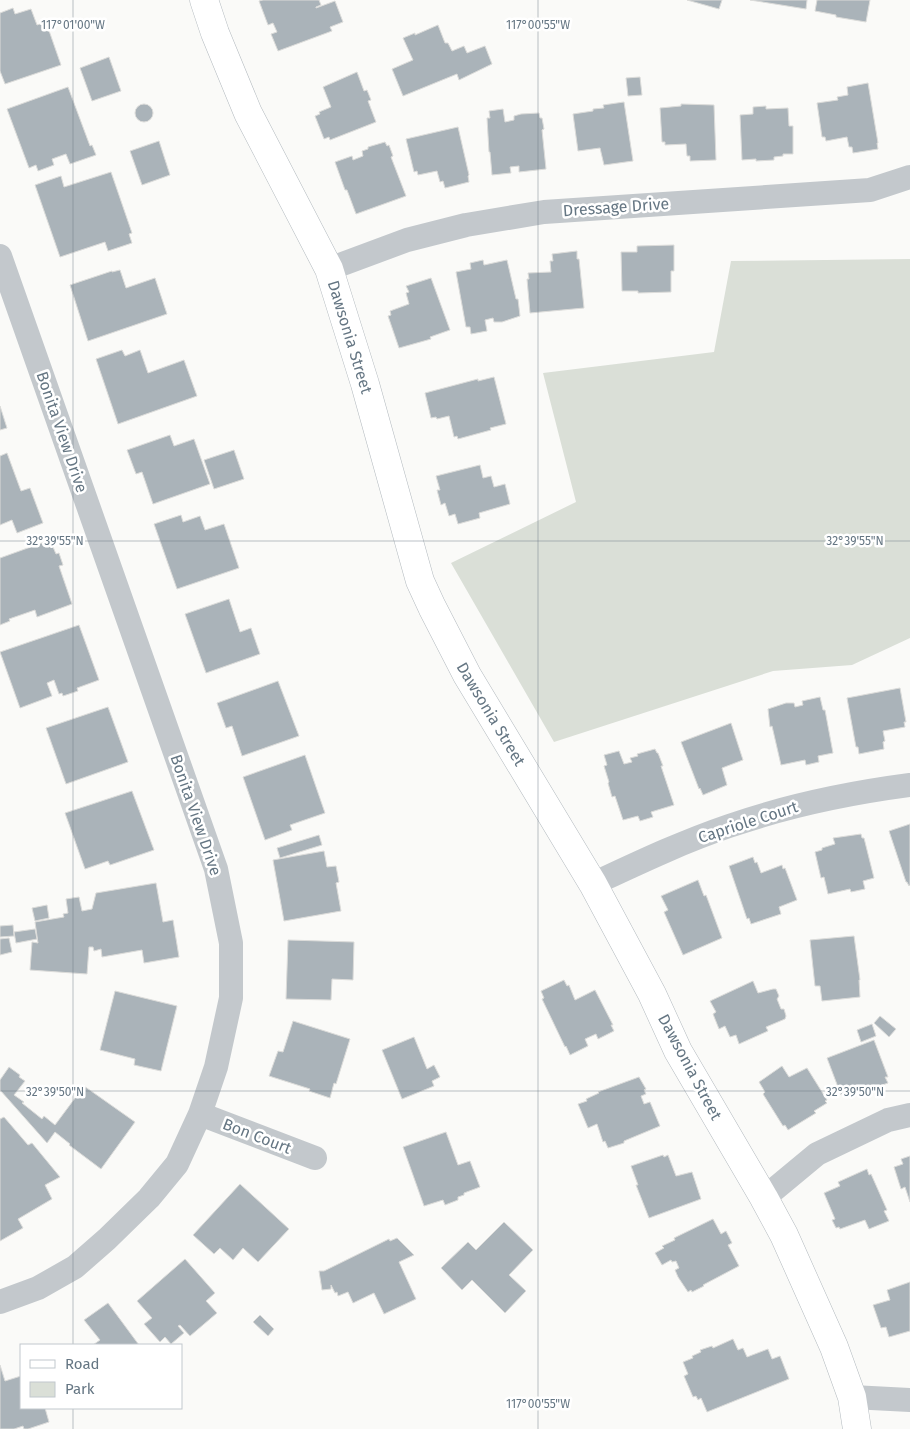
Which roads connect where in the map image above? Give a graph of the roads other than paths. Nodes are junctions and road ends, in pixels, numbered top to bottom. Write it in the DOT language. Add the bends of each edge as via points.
graph roads {
  1 [pos="204,0"];
  2 [pos="910,177"];
  3 [pos="0,256"];
  4 [pos="329,269"];
  5 [pos="910,785"];
  6 [pos="593,884"];
  7 [pos="200,1114"];
  8 [pos="910,1115"];
  9 [pos="315,1158"];
  10 [pos="764,1198"];
  11 [pos="0,1302"];
  12 [pos="852,1397"];
  13 [pos="910,1400"];
  14 [pos="857,1429"];
  1 -- 4 [label="street, Dawsonia Street" via="248,113"];
  2 -- 4 [label="street, Dressage Drive" via="870,190 535,214 466,224 408,240"];
  3 -- 7 [label="street, Bonita View Drive" via="216,869 231,943 231,998 216,1067"];
  4 -- 6 [label="street, Dawsonia Street" via="420,581 467,675"];
  5 -- 6 [label="street, Capriole Court" via="800,805 729,826"];
  6 -- 10 [label="street, Dawsonia Street" via="652,994 678,1051"];
  7 -- 9 [label="street, Bon Court"];
  7 -- 11 [label="street, Bonita View Drive" via="177,1164 149,1198 107,1239 75,1267 38,1288"];
  8 -- 10 [label="street" via="888,1120 817,1154"];
  10 -- 12 [label="street, Dawsonia Street" via="829,1336"];
  12 -- 13 [label="street"];
  12 -- 14 [label="street, Dawsonia Street"];
}
